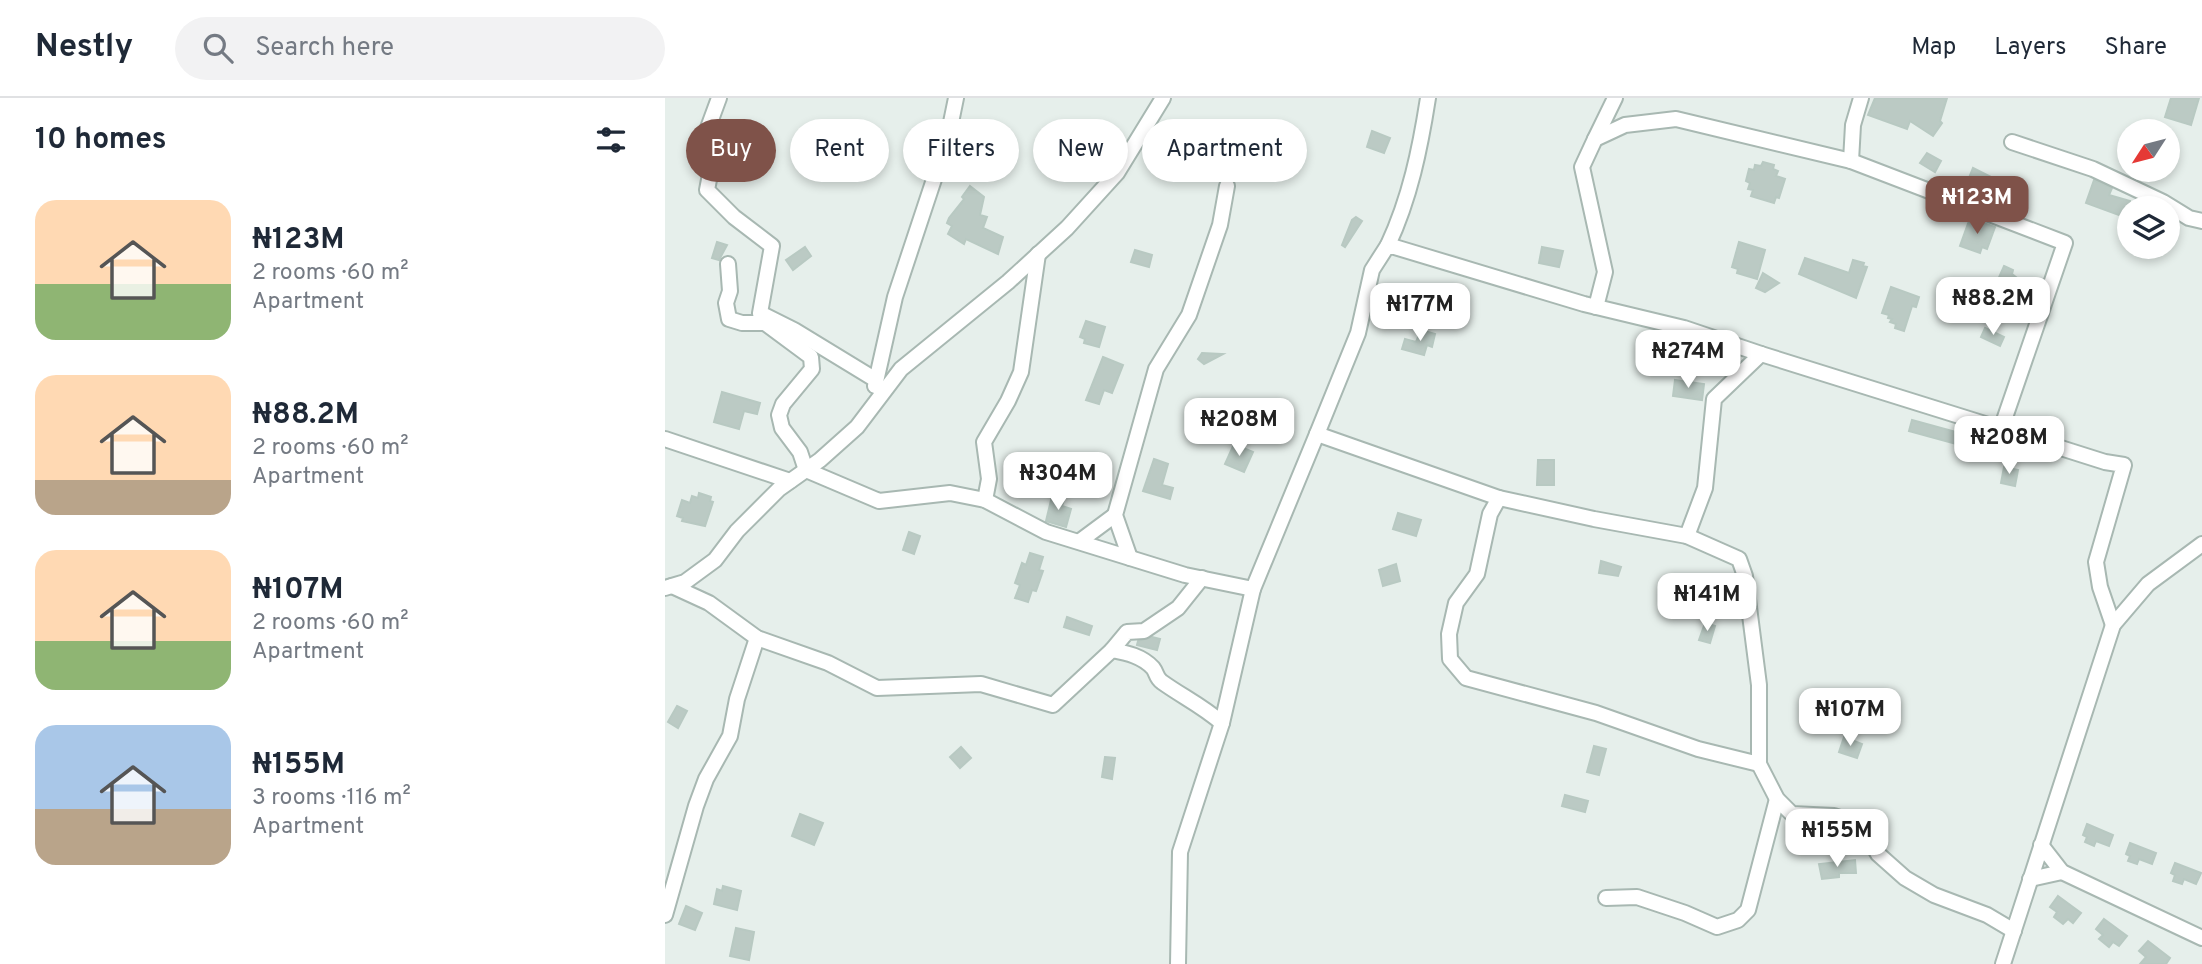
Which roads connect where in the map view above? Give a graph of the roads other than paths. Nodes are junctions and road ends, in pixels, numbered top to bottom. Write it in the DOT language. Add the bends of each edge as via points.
graph roads {
  1 [pos="719,98"];
  2 [pos="956,98"];
  3 [pos="1163,98"];
  4 [pos="1427,98"];
  5 [pos="1860,98"];
  6 [pos="1614,101"];
  7 [pos="1625,125"];
  8 [pos="1595,139"];
  9 [pos="2012,142"];
  10 [pos="1851,161"];
  11 [pos="1227,186"];
  12 [pos="2202,221"];
  13 [pos="1388,245"];
  14 [pos="1038,254"];
  15 [pos="728,264"];
  16 [pos="1596,307"];
  17 [pos="1761,354"];
  18 [pos="876,380"];
  19 [pos="870,408"];
  20 [pos="2001,429"];
  21 [pos="1317,434"];
  22 [pos="665,439"];
  23 [pos="806,470"];
  24 [pos="790,481"];
  25 [pos="1499,498"];
  26 [pos="985,500"];
  27 [pos="1115,515"];
  28 [pos="1687,536"];
  29 [pos="1080,541"];
  30 [pos="2202,544"];
  31 [pos="1130,558"];
  32 [pos="1202,578"];
  33 [pos="668,587"];
  34 [pos="1253,589"];
  35 [pos="2113,625"];
  36 [pos="757,639"];
  37 [pos="1112,650"];
  38 [pos="1222,723"];
  39 [pos="1759,764"];
  40 [pos="1777,799"];
  41 [pos="2041,845"];
  42 [pos="2062,872"];
  43 [pos="2030,879"];
  44 [pos="1606,898"];
  45 [pos="665,915"];
  46 [pos="2014,931"];
  47 [pos="2202,938"];
  48 [pos="1178,964"];
  49 [pos="2003,964"];
  1 -- 18 [label="street" via="705,136 712,164 707,190 772,246 760,313"];
  2 -- 18 [label="street" via="948,137 895,297"];
  3 -- 14 [label="street" via="1117,173"];
  4 -- 13 [label="street" via="1420,150 1403,214"];
  5 -- 10 [label="street"];
  6 -- 7 [label="street"];
  6 -- 8 [label="street"];
  7 -- 8 [label="street"];
  7 -- 10 [label="street" via="1675,119"];
  8 -- 16 [label="street" via="1582,167 1605,272"];
  9 -- 12 [label="street" via="2093,169"];
  10 -- 20 [label="street" via="2065,243"];
  11 -- 27 [label="street" via="1220,225 1189,315 1156,369"];
  13 -- 16 [label="street"];
  13 -- 21 [label="street" via="1372,270 1358,333"];
  14 -- 19 [label="street" via="901,369"];
  14 -- 26 [label="street" via="1021,372 984,442 989,479"];
  15 -- 23 [label="street" via="729,319 765,323 811,357 812,369 779,415"];
  16 -- 17 [label="street" via="1684,328"];
  17 -- 20 [label="street"];
  17 -- 28 [label="street" via="1714,399 1705,488"];
  18 -- 19 [label="street"];
  19 -- 23 [label="street" via="845,439"];
  20 -- 35 [label="street" via="2124,465 2096,562"];
  21 -- 25 [label="street"];
  21 -- 34 [label="street"];
  22 -- 24 [label="street"];
  23 -- 24 [label="street"];
  23 -- 26 [label="street" via="879,501 950,493"];
  24 -- 33 [label="street" via="745,522 715,560 685,582"];
  25 -- 28 [label="street"];
  25 -- 39 [label="street" via="1490,514 1477,575 1456,603 1449,634 1450,659 1466,678 1597,713 1698,750"];
  26 -- 29 [label="street" via="1046,532"];
  27 -- 29 [label="street"];
  27 -- 31 [label="street"];
  28 -- 39 [label="street" via="1739,559 1745,576 1759,685"];
  29 -- 31 [label="street"];
  30 -- 35 [label="street" via="2148,584"];
  31 -- 32 [label="street"];
  32 -- 34 [label="street"];
  32 -- 37 [label="street" via="1178,608 1144,631 1127,632"];
  33 -- 36 [label="street" via="709,603"];
  34 -- 38 [label="street"];
  35 -- 41 [label="street"];
  36 -- 37 [label="street" via="828,663 877,688 981,684 1053,705"];
  36 -- 45 [label="street" via="730,736 696,806"];
  37 -- 38 [label="street" via="1132,653 1147,663 1158,679"];
  38 -- 48 [label="street" via="1181,852"];
  39 -- 40 [label="street"];
  40 -- 44 [label="street" via="1748,910 1738,920 1717,927 1636,897"];
  40 -- 46 [label="street" via="1792,814 1834,816 1861,825 1878,854 1905,878"];
  41 -- 42 [label="street"];
  41 -- 43 [label="street"];
  42 -- 43 [label="street"];
  42 -- 47 [label="street"];
  43 -- 46 [label="street"];
  46 -- 49 [label="street"];
}
